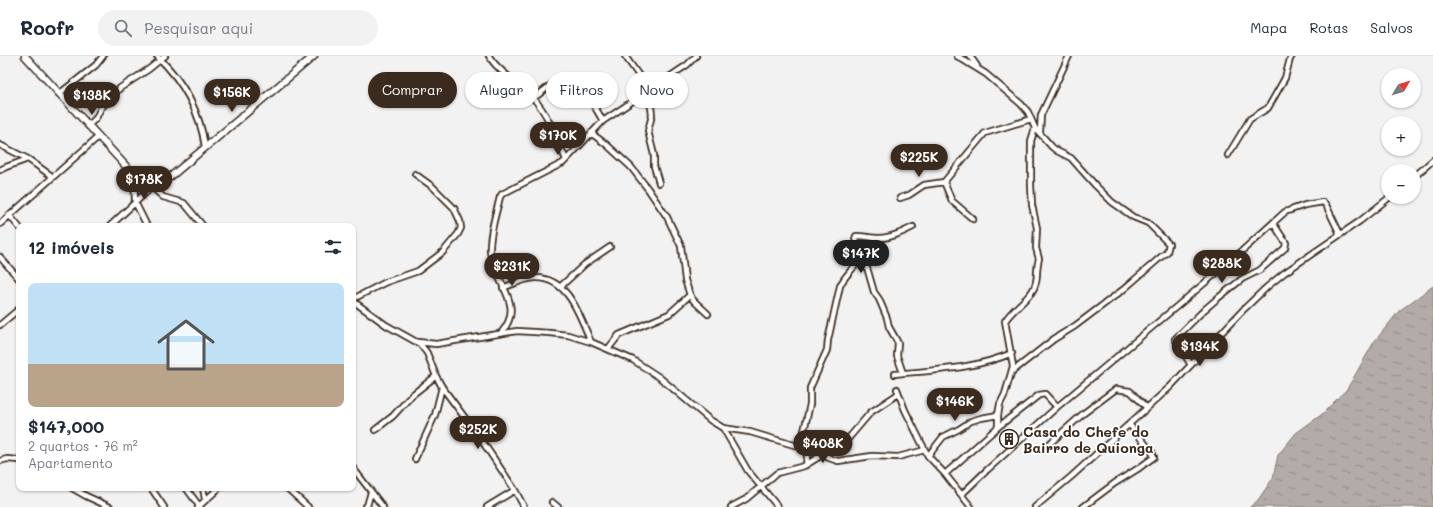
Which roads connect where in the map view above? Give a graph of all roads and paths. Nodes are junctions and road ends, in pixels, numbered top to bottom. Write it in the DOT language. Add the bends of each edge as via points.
graph roads {
  1 [pos="25,56"];
  2 [pos="103,56"];
  3 [pos="165,56"];
  4 [pos="314,56"];
  5 [pos="489,56"];
  6 [pos="696,56"];
  7 [pos="957,56"];
  8 [pos="970,56"];
  9 [pos="1069,56"];
  10 [pos="1292,56"];
  11 [pos="627,57"];
  12 [pos="159,58"];
  13 [pos="978,68"];
  14 [pos="504,72"];
  15 [pos="637,72"];
  16 [pos="676,72"];
  17 [pos="59,94"];
  18 [pos="538,95"];
  19 [pos="538,104"];
  20 [pos="626,105"];
  21 [pos="652,108"];
  22 [pos="1031,119"];
  23 [pos="603,121"];
  24 [pos="88,126"];
  25 [pos="1035,128"];
  26 [pos="1040,132"];
  27 [pos="591,133"];
  28 [pos="98,137"];
  29 [pos="0,145"];
  30 [pos="205,148"];
  31 [pos="1228,155"];
  32 [pos="28,159"];
  33 [pos="566,160"];
  34 [pos="1433,160"];
  35 [pos="0,170"];
  36 [pos="1421,171"];
  37 [pos="415,174"];
  38 [pos="134,175"];
  39 [pos="53,177"];
  40 [pos="944,182"];
  41 [pos="659,183"];
  42 [pos="154,185"];
  43 [pos="900,198"];
  44 [pos="135,202"];
  45 [pos="1381,204"];
  46 [pos="9,215"];
  47 [pos="973,219"];
  48 [pos="16,223"];
  49 [pos="113,223"];
  50 [pos="146,223"];
  51 [pos="201,223"];
  52 [pos="1273,223"];
  53 [pos="0,224"];
  54 [pos="914,227"];
  55 [pos="1340,234"];
  56 [pos="610,247"];
  57 [pos="861,255"];
  58 [pos="0,257"];
  59 [pos="16,276"];
  60 [pos="560,287"];
  61 [pos="503,288"];
  62 [pos="690,294"];
  63 [pos="356,298"];
  64 [pos="356,302"];
  65 [pos="16,311"];
  66 [pos="708,314"];
  67 [pos="0,325"];
  68 [pos="501,333"];
  69 [pos="418,342"];
  70 [pos="590,342"];
  71 [pos="608,349"];
  72 [pos="1012,353"];
  73 [pos="1191,365"];
  74 [pos="1013,371"];
  75 [pos="903,373"];
  76 [pos="895,374"];
  77 [pos="436,376"];
  78 [pos="442,387"];
  79 [pos="1057,407"];
  80 [pos="1147,408"];
  81 [pos="998,414"];
  82 [pos="1129,424"];
  83 [pos="998,427"];
  84 [pos="723,428"];
  85 [pos="375,430"];
  86 [pos="1048,446"];
  87 [pos="808,447"];
  88 [pos="925,450"];
  89 [pos="824,456"];
  90 [pos="928,456"];
  91 [pos="16,460"];
  92 [pos="415,460"];
  93 [pos="0,462"];
  94 [pos="806,465"];
  95 [pos="356,472"];
  96 [pos="945,474"];
  97 [pos="760,486"];
  98 [pos="515,490"];
  99 [pos="77,491"];
  100 [pos="153,491"];
  101 [pos="188,491"];
  102 [pos="204,491"];
  103 [pos="215,491"];
  104 [pos="290,491"];
  105 [pos="372,492"];
  106 [pos="962,494"];
  107 [pos="205,499"];
  108 [pos="552,502"];
  109 [pos="110,507"];
  110 [pos="164,507"];
  111 [pos="199,507"];
  112 [pos="308,507"];
  113 [pos="365,507"];
  114 [pos="383,507"];
  115 [pos="487,507"];
  116 [pos="524,507"];
  117 [pos="558,507"];
  118 [pos="731,507"];
  119 [pos="778,507"];
  120 [pos="971,507"];
  121 [pos="1035,507"];
  122 [pos="1083,507"];
  1 -- 17 [label="main road"];
  2 -- 17 [label="street"];
  3 -- 12 [label="street"];
  4 -- 30 [label="main road"];
  5 -- 14 [label="street"];
  6 -- 16 [label="street"];
  7 -- 13 [label="street"];
  8 -- 13 [label="street"];
  9 -- 26 [label="street" via="1041,115"];
  10 -- 31 [label="street" via="1285,78 1268,108 1250,119"];
  11 -- 15 [label="street"];
  12 -- 24 [label="street" via="120,88"];
  12 -- 30 [label="street" via="193,103"];
  13 -- 22 [label="street" via="1021,104"];
  17 -- 24 [label="main road"];
  18 -- 23 [label="street" via="561,81 572,84 587,94"];
  19 -- 33 [label="street"];
  20 -- 23 [label="street"];
  21 -- 41 [label="street" via="648,131"];
  22 -- 25 [label="street"];
  22 -- 40 [label="street" via="986,133"];
  23 -- 27 [label="street"];
  24 -- 28 [label="main road"];
  25 -- 26 [label="street"];
  25 -- 72 [label="street" via="1031,141 1031,191 1037,228 1037,280 1031,292 1005,321"];
  26 -- 74 [label="street" via="1052,147 1071,158 1112,202 1133,217 1148,223 1168,242 1169,248 1124,289"];
  27 -- 33 [label="street"];
  27 -- 62 [label="street" via="630,167 667,217 681,246 685,280"];
  28 -- 38 [label="main road"];
  28 -- 39 [label="street"];
  29 -- 32 [label="street"];
  30 -- 42 [label="main road" via="165,181"];
  32 -- 35 [label="street"];
  32 -- 39 [label="street"];
  33 -- 61 [label="street" via="554,169 504,192 500,197 490,253"];
  34 -- 36 [label="street"];
  37 -- 63 [label="street" via="433,187 454,208 461,228 443,252 418,271 386,282"];
  38 -- 42 [label="main road"];
  38 -- 44 [label="street"];
  39 -- 46 [label="street"];
  40 -- 43 [label="street" via="924,184"];
  40 -- 47 [label="street" via="952,201"];
  42 -- 44 [label="street"];
  42 -- 51 [label="street" via="163,197 184,203"];
  44 -- 49 [label="street"];
  44 -- 50 [label="street"];
  45 -- 55 [label="street"];
  46 -- 48 [label="street"];
  46 -- 53 [label="street"];
  52 -- 55 [label="street" via="1285,212 1323,202"];
  52 -- 73 [label="street" via="1284,240 1285,248 1260,270 1242,279 1218,298 1175,339"];
  52 -- 79 [label="street"];
  54 -- 57 [label="street" via="884,238 856,236"];
  55 -- 73 [label="street" via="1267,287"];
  56 -- 60 [label="street" via="585,264"];
  57 -- 75 [label="street" via="874,292 898,343 897,356"];
  57 -- 87 [label="street" via="842,281 836,298 827,350 810,388 810,408 804,431"];
  58 -- 59 [label="street"];
  60 -- 61 [label="street" via="554,282 535,278"];
  60 -- 70 [label="street" via="573,302"];
  61 -- 68 [label="street" via="511,303 511,312 509,323"];
  62 -- 66 [label="street"];
  62 -- 71 [label="street" via="669,314 619,335"];
  64 -- 69 [label="street" via="386,325"];
  65 -- 67 [label="street"];
  68 -- 69 [label="street" via="436,344"];
  68 -- 70 [label="street" via="550,333"];
  69 -- 77 [label="street" via="427,352"];
  70 -- 71 [label="street"];
  71 -- 84 [label="street" via="633,360 659,377"];
  72 -- 74 [label="street"];
  72 -- 75 [label="street" via="968,366"];
  73 -- 80 [label="street"];
  74 -- 81 [label="street"];
  75 -- 76 [label="street"];
  77 -- 78 [label="street"];
  77 -- 85 [label="street" via="412,394 393,416"];
  78 -- 92 [label="street" via="439,404"];
  78 -- 98 [label="street"];
  79 -- 83 [label="street" via="1042,393"];
  79 -- 106 [label="street"];
  80 -- 82 [label="street"];
  80 -- 86 [label="street" via="1130,391 1116,389 1084,413"];
  81 -- 83 [label="street"];
  81 -- 90 [label="street" via="971,421 943,437"];
  82 -- 121 [label="street"];
  82 -- 122 [label="street" via="1154,457"];
  83 -- 96 [label="street"];
  84 -- 87 [label="street"];
  84 -- 97 [label="street" via="748,471"];
  87 -- 89 [label="street"];
  87 -- 94 [label="street"];
  88 -- 89 [label="street" via="898,457 872,456 838,461"];
  88 -- 89 [label="street" via="898,391 872,412 840,447"];
  88 -- 90 [label="street"];
  89 -- 94 [label="street"];
  90 -- 96 [label="street"];
  91 -- 93 [label="street"];
  94 -- 97 [label="street" via="777,473"];
  95 -- 105 [label="street"];
  96 -- 106 [label="street"];
  97 -- 118 [label="street" via="746,499"];
  97 -- 119 [label="street"];
  98 -- 115 [label="street"];
  98 -- 116 [label="street"];
  99 -- 109 [label="street"];
  100 -- 110 [label="street"];
  101 -- 111 [label="street"];
  102 -- 107 [label="street"];
  103 -- 107 [label="street"];
  104 -- 112 [label="street"];
  105 -- 113 [label="street"];
  105 -- 114 [label="street"];
  106 -- 120 [label="street"];
  107 -- 111 [label="street"];
  108 -- 117 [label="street"];
}
